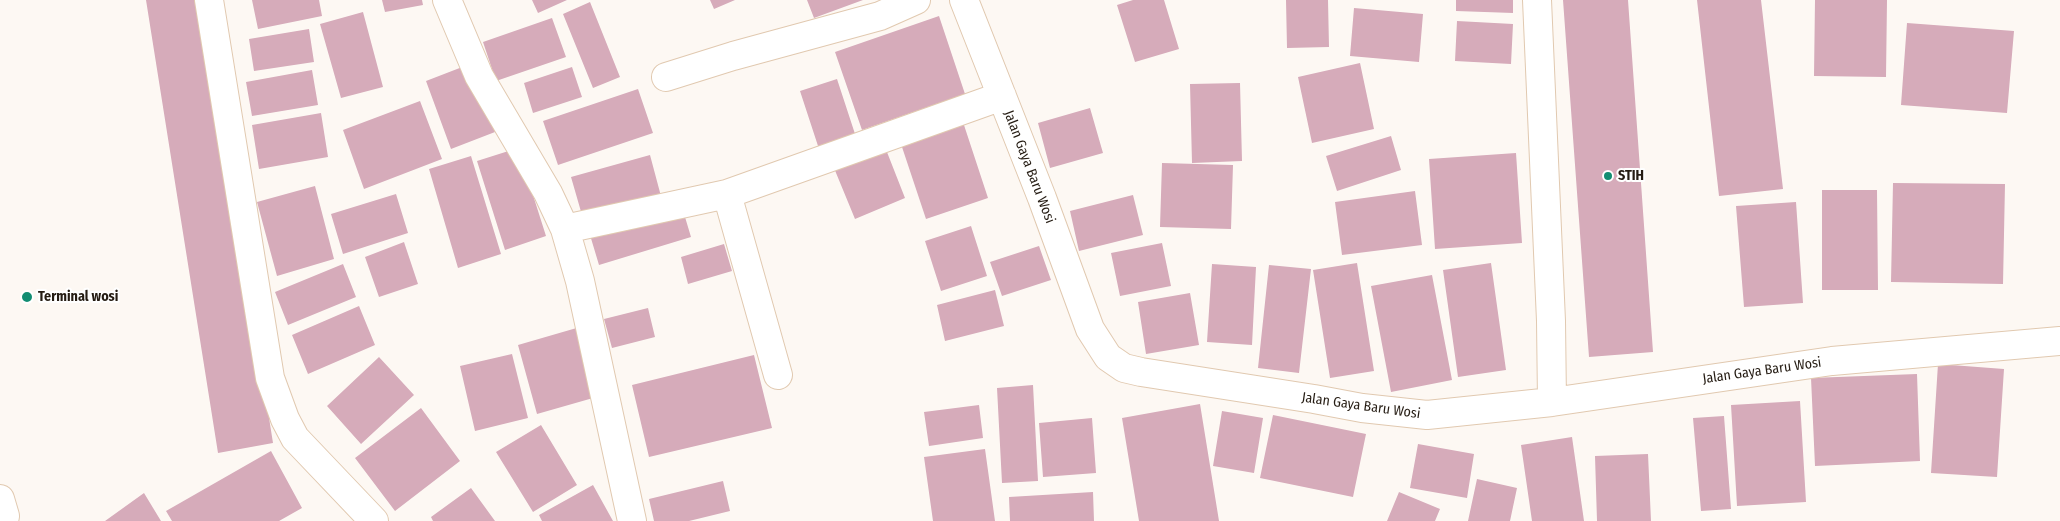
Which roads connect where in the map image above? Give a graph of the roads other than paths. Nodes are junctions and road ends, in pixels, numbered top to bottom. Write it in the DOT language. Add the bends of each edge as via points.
graph roads {
  1 [pos="209,0"];
  2 [pos="447,0"];
  3 [pos="916,0"];
  4 [pos="964,0"];
  5 [pos="1537,0"];
  6 [pos="666,77"];
  7 [pos="1002,96"];
  8 [pos="727,194"];
  9 [pos="565,230"];
  10 [pos="2060,341"];
  11 [pos="778,375"];
  12 [pos="1552,402"];
  13 [pos="0,499"];
  14 [pos="4,521"];
  15 [pos="374,521"];
  16 [pos="632,521"];
  1 -- 15 [label="street" via="270,378 295,438"];
  2 -- 9 [label="street" via="479,76 548,193"];
  3 -- 6 [label="street" via="880,16"];
  4 -- 7 [label="street, Jalan Gaya Baru Wosi"];
  5 -- 12 [label="street"];
  7 -- 8 [label="street"];
  7 -- 12 [label="street, Jalan Gaya Baru Wosi" via="1090,329 1108,357 1124,368 1404,414 1447,414"];
  8 -- 9 [label="street"];
  8 -- 11 [label="street"];
  9 -- 16 [label="street" via="580,281"];
  10 -- 12 [label="street, Jalan Gaya Baru Wosi" via="1832,361"];
  13 -- 14 [label="street"];
}
